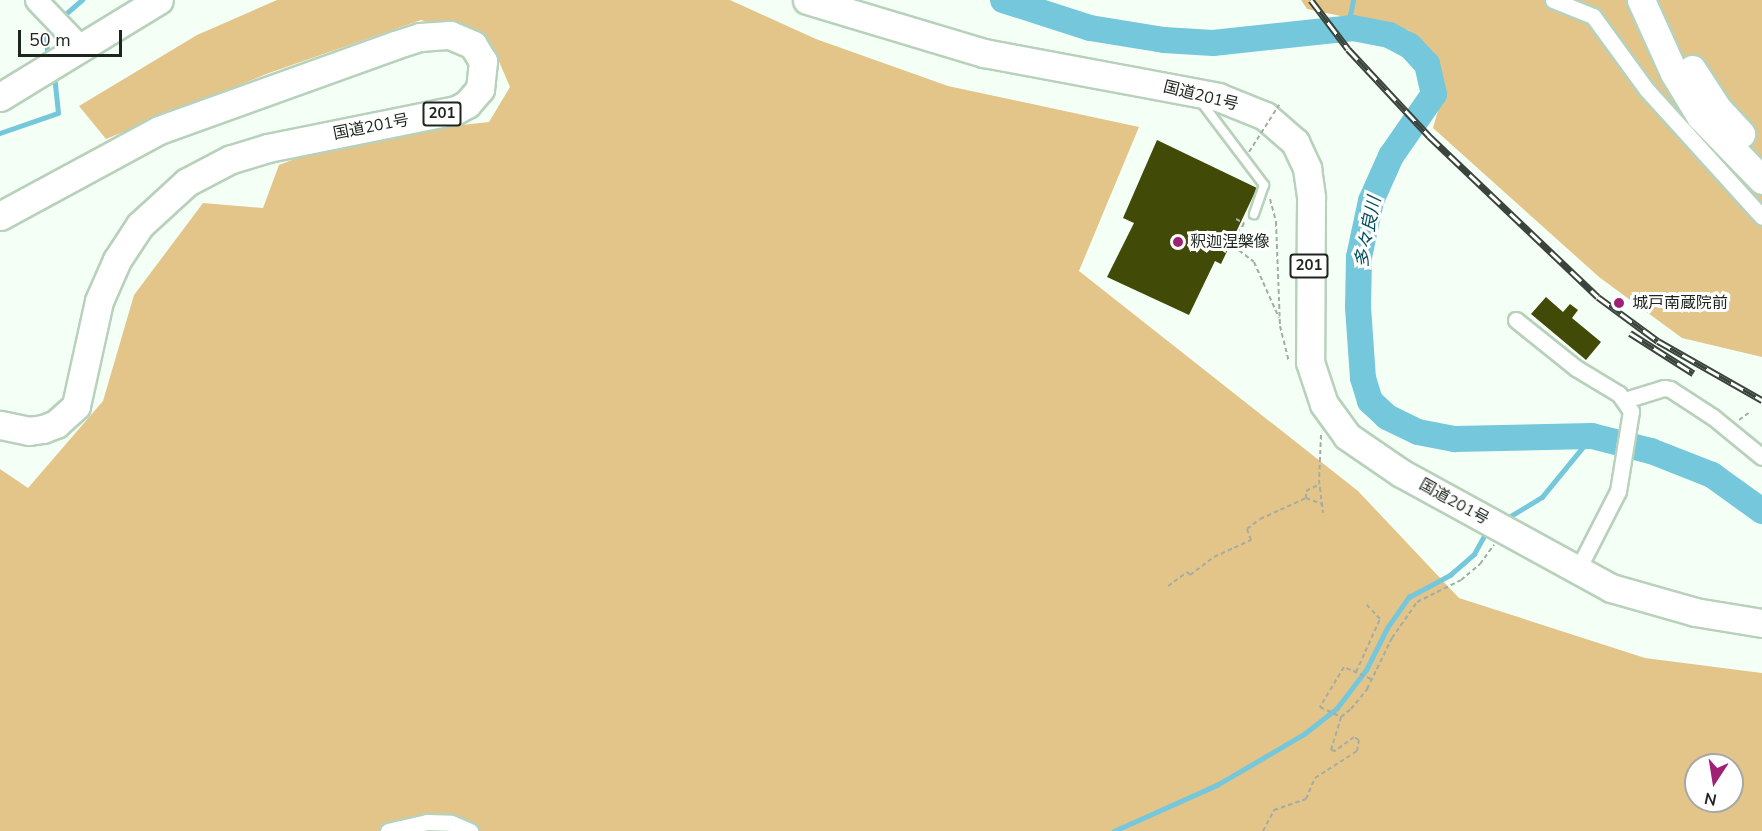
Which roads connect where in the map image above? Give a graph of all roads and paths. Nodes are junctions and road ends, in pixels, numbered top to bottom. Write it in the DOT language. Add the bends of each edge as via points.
graph roads {
  1 [pos="159,0"];
  2 [pos="807,0"];
  3 [pos="1553,0"];
  4 [pos="1641,0"];
  5 [pos="1660,0"];
  6 [pos="41,5"];
  7 [pos="68,43"];
  8 [pos="1196,93"];
  9 [pos="0,97"];
  10 [pos="1279,105"];
  11 [pos="1249,152"];
  12 [pos="1762,155"];
  13 [pos="1762,180"];
  14 [pos="1254,214"];
  15 [pos="0,216"];
  16 [pos="1762,217"];
  17 [pos="1236,219"];
  18 [pos="1280,320"];
  19 [pos="1516,320"];
  20 [pos="1625,400"];
  21 [pos="0,425"];
  22 [pos="1762,457"];
  23 [pos="1319,484"];
  24 [pos="1306,498"];
  25 [pos="1322,504"];
  26 [pos="1503,530"];
  27 [pos="1577,571"];
  28 [pos="1168,586"];
  29 [pos="1365,603"];
  30 [pos="1762,622"];
  31 [pos="1356,672"];
  32 [pos="1371,679"];
  33 [pos="1341,717"];
  34 [pos="388,831"];
  35 [pos="470,831"];
  36 [pos="1263,831"];
  1 -- 7 [label="highway"];
  2 -- 8 [label="highway, 国道201号 / 201" via="984,53"];
  3 -- 16 [label="street" via="1593,16 1647,90"];
  4 -- 13 [label="highway" via="1674,73 1700,116"];
  5 -- 12 [label="highway" via="1689,64 1713,102"];
  6 -- 7 [label="main road"];
  7 -- 9 [label="highway" via="36,73"];
  8 -- 14 [label="lane" via="1264,184"];
  8 -- 26 [label="highway, 国道201号 / 201" via="1233,102 1265,116 1294,142 1304,161 1311,198 1307,342 1316,384 1336,423 1363,450"];
  10 -- 11 [label="path, bridge"];
  15 -- 21 [label="highway, 国道201号 / 201" via="159,130 395,45 420,37 450,35 473,45 483,60 480,89 456,110 267,148 231,159 187,182 140,225 117,260 99,302 76,406 56,424 43,429 29,431"];
  17 -- 18 [label="path" via="1244,224 1233,246 1254,262"];
  19 -- 20 [label="street" via="1576,368"];
  20 -- 22 [label="street" via="1664,387 1670,389 1713,417"];
  20 -- 27 [label="street" via="1632,421 1618,491"];
  23 -- 24 [label="path" via="1306,491"];
  24 -- 25 [label="path"];
  24 -- 28 [label="path" via="1260,519 1247,529 1251,540 1214,557"];
  26 -- 27 [label="highway, 国道201号 / 201"];
  26 -- 32 [label="path" via="1480,564 1461,580 1417,602"];
  27 -- 30 [label="highway, 国道201号 / 201" via="1611,588 1661,605"];
  29 -- 31 [label="path" via="1380,619"];
  31 -- 32 [label="path"];
  31 -- 33 [label="path" via="1344,667 1320,707"];
  32 -- 33 [label="path"];
  33 -- 36 [label="path" via="1331,750 1354,737 1359,740 1357,750 1315,778 1306,799 1274,810"];
  34 -- 35 [label="street" via="427,822 451,823"];
}
